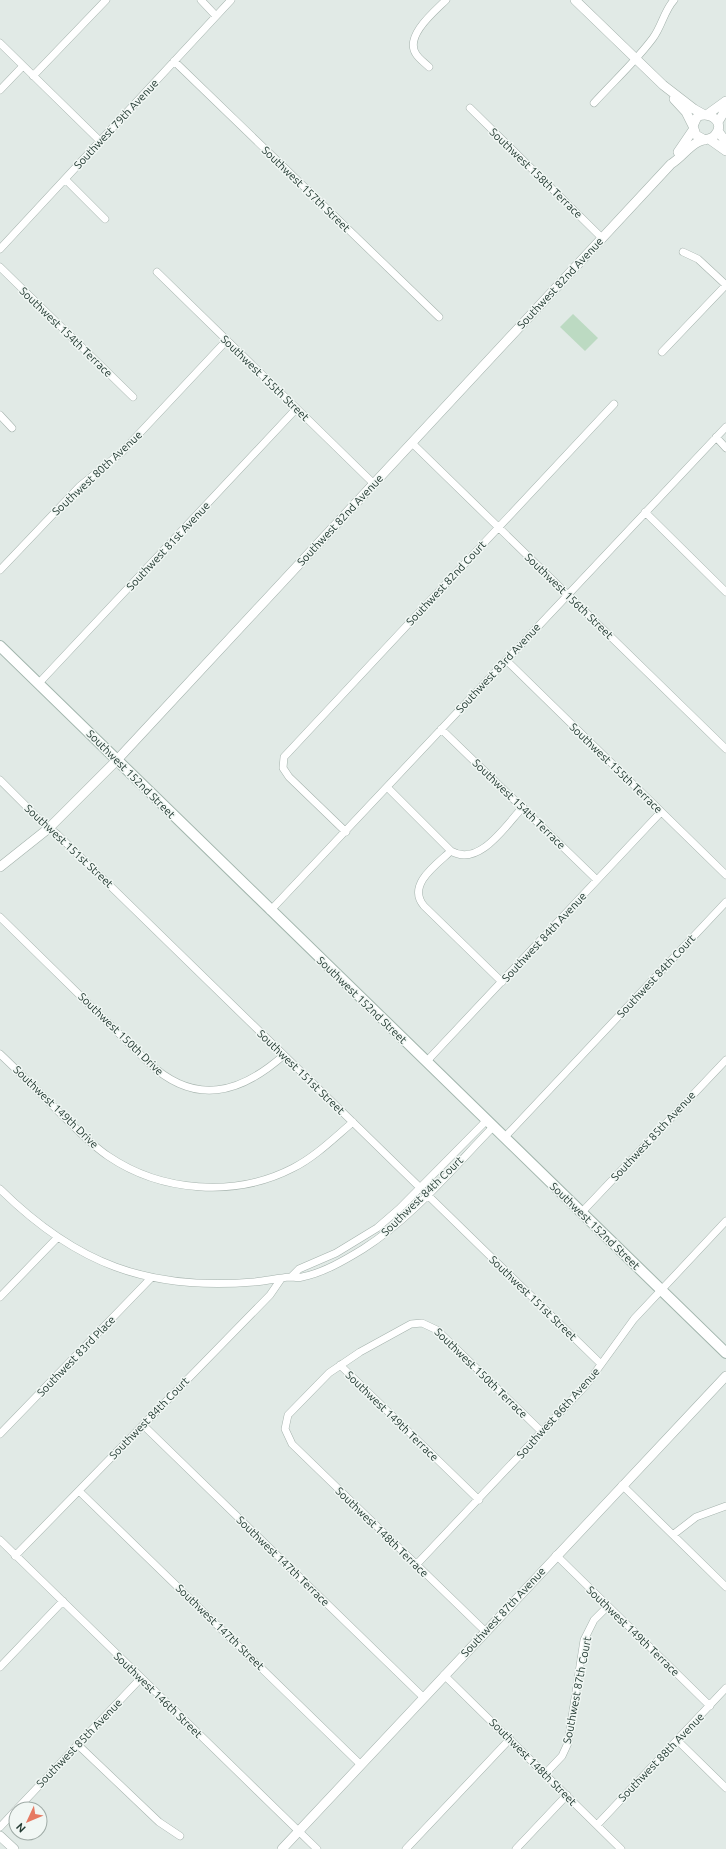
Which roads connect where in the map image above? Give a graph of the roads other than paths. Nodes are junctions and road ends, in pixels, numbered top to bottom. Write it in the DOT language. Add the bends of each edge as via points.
graph roads {
  1 [pos="106,0"];
  2 [pos="201,0"];
  3 [pos="231,0"];
  4 [pos="446,0"];
  5 [pos="575,0"];
  6 [pos="674,0"];
  7 [pos="216,16"];
  8 [pos="0,43"];
  9 [pos="635,58"];
  10 [pos="174,61"];
  11 [pos="23,66"];
  12 [pos="429,67"];
  13 [pos="33,76"];
  14 [pos="663,85"];
  15 [pos="0,90"];
  16 [pos="726,101"];
  17 [pos="594,103"];
  18 [pos="470,108"];
  19 [pos="726,109"];
  20 [pos="706,114"];
  21 [pos="718,127"];
  22 [pos="693,128"];
  23 [pos="707,139"];
  24 [pos="100,141"];
  25 [pos="726,142"];
  26 [pos="726,151"];
  27 [pos="671,164"];
  28 [pos="65,179"];
  29 [pos="105,220"];
  30 [pos="602,238"];
  31 [pos="0,249"];
  32 [pos="683,252"];
  33 [pos="0,267"];
  34 [pos="157,272"];
  35 [pos="726,285"];
  36 [pos="438,317"];
  37 [pos="227,340"];
  38 [pos="662,352"];
  39 [pos="133,397"];
  40 [pos="614,404"];
  41 [pos="296,409"];
  42 [pos="0,415"];
  43 [pos="726,427"];
  44 [pos="12,428"];
  45 [pos="716,437"];
  46 [pos="412,443"];
  47 [pos="726,448"];
  48 [pos="373,483"];
  49 [pos="645,512"];
  50 [pos="498,527"];
  51 [pos="0,570"];
  52 [pos="726,592"];
  53 [pos="567,594"];
  54 [pos="0,646"];
  55 [pos="506,660"];
  56 [pos="39,683"];
  57 [pos="442,729"];
  58 [pos="726,749"];
  59 [pos="117,760"];
  60 [pos="0,780"];
  61 [pos="387,787"];
  62 [pos="523,807"];
  63 [pos="661,812"];
  64 [pos="49,828"];
  65 [pos="346,832"];
  66 [pos="451,851"];
  67 [pos="0,867"];
  68 [pos="726,875"];
  69 [pos="597,880"];
  70 [pos="726,902"];
  71 [pos="270,911"];
  72 [pos="0,917"];
  73 [pos="502,982"];
  74 [pos="0,1054"];
  75 [pos="284,1055"];
  76 [pos="726,1060"];
  77 [pos="426,1062"];
  78 [pos="353,1122"];
  79 [pos="489,1124"];
  80 [pos="504,1138"];
  81 [pos="420,1188"];
  82 [pos="0,1189"];
  83 [pos="427,1194"];
  84 [pos="581,1213"];
  85 [pos="726,1221"];
  86 [pos="57,1238"];
  87 [pos="291,1277"];
  88 [pos="151,1278"];
  89 [pos="281,1279"];
  90 [pos="661,1290"];
  91 [pos="0,1297"];
  92 [pos="726,1353"];
  93 [pos="601,1364"];
  94 [pos="340,1365"];
  95 [pos="726,1376"];
  96 [pos="143,1425"];
  97 [pos="542,1432"];
  98 [pos="0,1434"];
  99 [pos="622,1485"];
  100 [pos="79,1491"];
  101 [pos="478,1500"];
  102 [pos="726,1506"];
  103 [pos="674,1534"];
  104 [pos="0,1540"];
  105 [pos="556,1555"];
  106 [pos="15,1556"];
  107 [pos="416,1565"];
  108 [pos="726,1587"];
  109 [pos="63,1602"];
  110 [pos="608,1606"];
  111 [pos="485,1631"];
  112 [pos="0,1667"];
  113 [pos="444,1675"];
  114 [pos="141,1678"];
  115 [pos="726,1688"];
  116 [pos="423,1697"];
  117 [pos="710,1706"];
  118 [pos="510,1738"];
  119 [pos="677,1740"];
  120 [pos="77,1744"];
  121 [pos="360,1764"];
  122 [pos="545,1774"];
  123 [pos="726,1788"];
  124 [pos="567,1795"];
  125 [pos="24,1801"];
  126 [pos="8,1818"];
  127 [pos="596,1825"];
  128 [pos="0,1827"];
  129 [pos="298,1831"];
  130 [pos="0,1836"];
  131 [pos="180,1836"];
  132 [pos="14,1849"];
  133 [pos="282,1849"];
  134 [pos="317,1849"];
  135 [pos="406,1849"];
  136 [pos="516,1849"];
  137 [pos="621,1849"];
  1 -- 13 [label="street"];
  2 -- 7 [label="street"];
  3 -- 7 [label="street, Southwest 79th Avenue"];
  4 -- 12 [label="street" via="416,34 415,53"];
  5 -- 9 [label="street"];
  6 -- 9 [label="street" via="654,36"];
  7 -- 10 [label="street, Southwest 79th Avenue"];
  8 -- 11 [label="street"];
  9 -- 14 [label="street"];
  9 -- 17 [label="street"];
  10 -- 24 [label="street, Southwest 79th Avenue"];
  10 -- 36 [label="street, Southwest 157th Street"];
  11 -- 13 [label="street"];
  11 -- 15 [label="street"];
  13 -- 24 [label="street"];
  14 -- 20 [label="street" via="694,110"];
  14 -- 22 [label="street" via="686,112"];
  16 -- 20 [label="street"];
  18 -- 30 [label="street, Southwest 158th Terrace"];
  19 -- 21 [label="street"];
  20 -- 21 [label="street" via="714,117"];
  20 -- 22 [label="street" via="696,118"];
  21 -- 23 [label="street" via="714,136"];
  21 -- 25 [label="street"];
  22 -- 23 [label="street" via="697,137"];
  22 -- 27 [label="street, Southwest 82nd Avenue"];
  23 -- 26 [label="street"];
  23 -- 27 [label="street, Southwest 82nd Avenue" via="697,142"];
  24 -- 28 [label="street, Southwest 79th Avenue"];
  27 -- 30 [label="street, Southwest 82nd Avenue"];
  28 -- 29 [label="street"];
  28 -- 31 [label="street, Southwest 79th Avenue"];
  30 -- 46 [label="street, Southwest 82nd Avenue"];
  32 -- 35 [label="street" via="698,259"];
  33 -- 39 [label="street, Southwest 154th Terrace"];
  34 -- 37 [label="street, Southwest 155th Street"];
  35 -- 38 [label="street"];
  37 -- 41 [label="street, Southwest 155th Street"];
  37 -- 51 [label="street, Southwest 80th Avenue" via="122,452 80,486"];
  40 -- 50 [label="street, Southwest 82nd Court"];
  41 -- 48 [label="street, Southwest 155th Street"];
  41 -- 56 [label="street, Southwest 81st Avenue"];
  42 -- 44 [label="street"];
  43 -- 45 [label="street, Southwest 83rd Avenue"];
  45 -- 47 [label="street"];
  45 -- 49 [label="street, Southwest 83rd Avenue"];
  46 -- 48 [label="street, Southwest 82nd Avenue"];
  46 -- 50 [label="street, Southwest 156th Street"];
  48 -- 59 [label="street, Southwest 82nd Avenue"];
  49 -- 52 [label="street"];
  49 -- 53 [label="street, Southwest 83rd Avenue"];
  50 -- 53 [label="street, Southwest 156th Street"];
  50 -- 65 [label="street, Southwest 82nd Court" via="284,757 283,764 289,777"];
  53 -- 55 [label="street, Southwest 83rd Avenue"];
  53 -- 58 [label="street, Southwest 156th Street"];
  54 -- 56 [label="main road, Southwest 152nd Street"];
  55 -- 57 [label="street, Southwest 83rd Avenue"];
  55 -- 63 [label="street, Southwest 155th Terrace"];
  56 -- 59 [label="main road, Southwest 152nd Street"];
  57 -- 61 [label="street, Southwest 83rd Avenue"];
  57 -- 62 [label="street, Southwest 154th Terrace"];
  59 -- 64 [label="street, Southwest 82nd Avenue"];
  59 -- 71 [label="main road, Southwest 152nd Street"];
  60 -- 64 [label="street, Southwest 151st Street"];
  61 -- 65 [label="street, Southwest 83rd Avenue"];
  61 -- 66 [label="street"];
  62 -- 66 [label="street" via="479,852 467,856"];
  62 -- 69 [label="street, Southwest 154th Terrace"];
  63 -- 68 [label="street, Southwest 155th Terrace"];
  63 -- 69 [label="street, Southwest 84th Avenue"];
  64 -- 67 [label="street, Southwest 82nd Avenue"];
  64 -- 75 [label="street, Southwest 151st Street"];
  65 -- 71 [label="street, Southwest 83rd Avenue"];
  66 -- 73 [label="street" via="423,879 417,894 424,906"];
  69 -- 73 [label="street, Southwest 84th Avenue"];
  70 -- 80 [label="street, Southwest 84th Court"];
  71 -- 77 [label="main road, Southwest 152nd Street"];
  72 -- 75 [label="street, Southwest 150th Drive" via="149,1063 175,1083 205,1090 231,1088 254,1078"];
  73 -- 77 [label="street, Southwest 84th Avenue"];
  74 -- 78 [label="street, Southwest 149th Drive" via="107,1155 144,1174 179,1185 228,1187 278,1175 306,1160"];
  75 -- 78 [label="street, Southwest 151st Street"];
  76 -- 84 [label="street, Southwest 85th Avenue"];
  77 -- 79 [label="main road, Southwest 152nd Street"];
  78 -- 81 [label="street, Southwest 151st Street"];
  79 -- 80 [label="main road, Southwest 152nd Street"];
  79 -- 81 [label="street, Southwest 84th Court"];
  79 -- 83 [label="street, Southwest 84th Court"];
  80 -- 84 [label="main road, Southwest 152nd Street"];
  81 -- 83 [label="street, Southwest 151st Street"];
  81 -- 87 [label="street, Southwest 84th Court" via="377,1228 336,1253 299,1269"];
  82 -- 86 [label="street" via="27,1215"];
  83 -- 87 [label="street, Southwest 84th Court" via="397,1223 361,1250 322,1270 301,1278"];
  83 -- 93 [label="street, Southwest 151st Street"];
  84 -- 90 [label="main road, Southwest 152nd Street"];
  85 -- 90 [label="street, Southwest 86th Avenue"];
  86 -- 88 [label="street" via="101,1262"];
  86 -- 91 [label="street"];
  87 -- 89 [label="street"];
  88 -- 89 [label="street" via="201,1284"];
  88 -- 98 [label="street, Southwest 83rd Place"];
  89 -- 96 [label="street, Southwest 84th Court" via="270,1295"];
  90 -- 92 [label="main road, Southwest 152nd Street"];
  90 -- 93 [label="street, Southwest 86th Avenue" via="629,1324"];
  93 -- 97 [label="street, Southwest 86th Avenue" via="586,1385"];
  94 -- 97 [label="street, Southwest 150th Terrace" via="402,1328 416,1322 427,1324 437,1330"];
  94 -- 101 [label="street, Southwest 149th Terrace"];
  94 -- 107 [label="street, Southwest 148th Terrace" via="291,1411 285,1429 298,1450"];
  95 -- 99 [label="street, Southwest 87th Avenue"];
  96 -- 100 [label="street, Southwest 84th Court"];
  96 -- 116 [label="street, Southwest 147th Terrace"];
  97 -- 101 [label="street, Southwest 86th Avenue"];
  99 -- 103 [label="street"];
  99 -- 105 [label="street, Southwest 87th Avenue"];
  100 -- 106 [label="street, Southwest 84th Court"];
  100 -- 121 [label="street, Southwest 147th Street"];
  101 -- 107 [label="street, Southwest 86th Avenue"];
  102 -- 103 [label="street" via="696,1517"];
  103 -- 108 [label="street"];
  104 -- 106 [label="street, Southwest 146th Street"];
  105 -- 110 [label="street, Southwest 149th Terrace"];
  105 -- 111 [label="street, Southwest 87th Avenue"];
  106 -- 109 [label="street, Southwest 146th Street"];
  107 -- 111 [label="street, Southwest 148th Terrace"];
  109 -- 112 [label="street"];
  109 -- 114 [label="street, Southwest 146th Street"];
  110 -- 117 [label="street, Southwest 149th Terrace"];
  110 -- 122 [label="street, Southwest 87th Court" via="594,1620 584,1640 568,1742 562,1756"];
  111 -- 113 [label="street, Southwest 87th Avenue"];
  113 -- 116 [label="street, Southwest 87th Avenue"];
  113 -- 118 [label="street, Southwest 148th Street"];
  114 -- 120 [label="street, Southwest 85th Avenue"];
  114 -- 129 [label="street, Southwest 146th Street"];
  115 -- 117 [label="street, Southwest 88th Avenue"];
  116 -- 121 [label="street, Southwest 87th Avenue"];
  117 -- 119 [label="street, Southwest 88th Avenue"];
  118 -- 122 [label="street, Southwest 148th Street"];
  118 -- 135 [label="street"];
  119 -- 123 [label="street"];
  119 -- 127 [label="street, Southwest 88th Avenue"];
  120 -- 125 [label="street, Southwest 85th Avenue"];
  120 -- 131 [label="street" via="158,1822"];
  121 -- 129 [label="street, Southwest 87th Avenue"];
  122 -- 124 [label="street, Southwest 148th Street"];
  124 -- 127 [label="street, Southwest 148th Street"];
  124 -- 136 [label="street"];
  126 -- 128 [label="street, Southwest 85th Avenue"];
  127 -- 137 [label="street, Southwest 148th Street"];
  129 -- 133 [label="street, Southwest 87th Avenue"];
  129 -- 134 [label="street, Southwest 146th Street"];
  130 -- 132 [label="street"];
}
